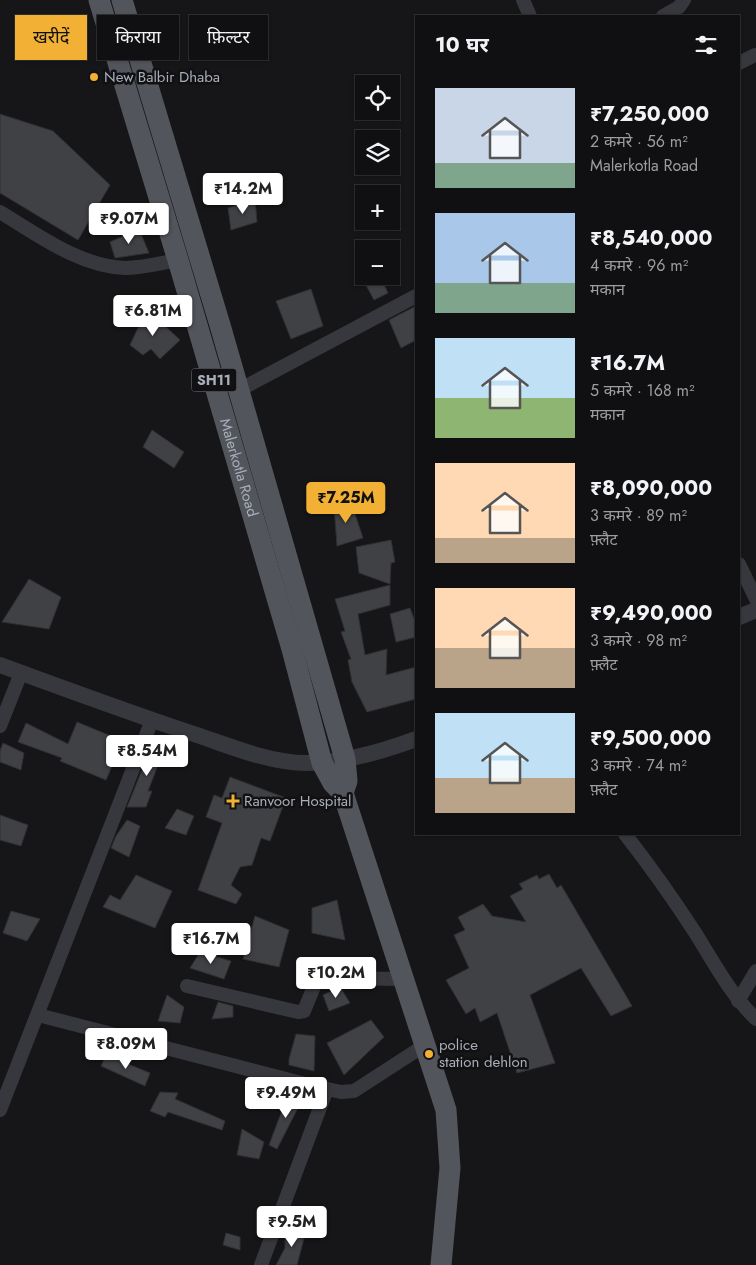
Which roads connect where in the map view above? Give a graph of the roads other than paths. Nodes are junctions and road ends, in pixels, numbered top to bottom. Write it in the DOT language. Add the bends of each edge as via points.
graph roads {
  1 [pos="99,0"];
  2 [pos="122,0"];
  3 [pos="523,0"];
  4 [pos="684,0"];
  5 [pos="530,15"];
  6 [pos="665,15"];
  7 [pos="755,55"];
  8 [pos="740,62"];
  9 [pos="0,212"];
  10 [pos="178,260"];
  11 [pos="415,297"];
  12 [pos="239,390"];
  13 [pos="740,566"];
  14 [pos="756,599"];
  15 [pos="756,610"];
  16 [pos="740,617"];
  17 [pos="0,665"];
  18 [pos="21,673"];
  19 [pos="152,720"];
  20 [pos="0,726"];
  21 [pos="415,739"];
  22 [pos="345,759"];
  23 [pos="322,762"];
  24 [pos="343,793"];
  25 [pos="626,835"];
  26 [pos="756,971"];
  27 [pos="404,979"];
  28 [pos="187,986"];
  29 [pos="738,1001"];
  30 [pos="38,1015"];
  31 [pos="756,1019"];
  32 [pos="425,1045"];
  33 [pos="327,1089"];
  34 [pos="0,1110"];
  35 [pos="261,1265"];
  36 [pos="441,1265"];
  1 -- 10 [label="main road, Malerkotla Road / SH11"];
  2 -- 12 [label="main road, Malerkotla Road / SH11"];
  3 -- 5 [label="street"];
  4 -- 6 [label="street"];
  7 -- 8 [label="street"];
  9 -- 10 [label="street" via="64,250 113,267"];
  10 -- 23 [label="main road, Malerkotla Road / SH11"];
  11 -- 12 [label="street"];
  12 -- 22 [label="main road, Malerkotla Road / SH11"];
  13 -- 14 [label="street"];
  15 -- 16 [label="street"];
  17 -- 18 [label="street"];
  18 -- 19 [label="street"];
  18 -- 20 [label="street"];
  19 -- 23 [label="street" via="282,761"];
  19 -- 30 [label="street"];
  21 -- 22 [label="street"];
  22 -- 23 [label="street"];
  22 -- 24 [label="main road, SH11" via="347,781"];
  23 -- 24 [label="main road, SH11" via="333,783"];
  24 -- 27 [label="main road, SH11"];
  25 -- 29 [label="street" via="682,913"];
  26 -- 29 [label="street"];
  27 -- 28 [label="street" via="324,978 315,984 304,1010 298,1012"];
  27 -- 32 [label="main road, SH11"];
  29 -- 31 [label="street"];
  30 -- 33 [label="street"];
  30 -- 34 [label="street"];
  32 -- 33 [label="street" via="354,1091"];
  32 -- 36 [label="main road, SH11" via="446,1110 450,1168"];
  33 -- 35 [label="street"];
}
